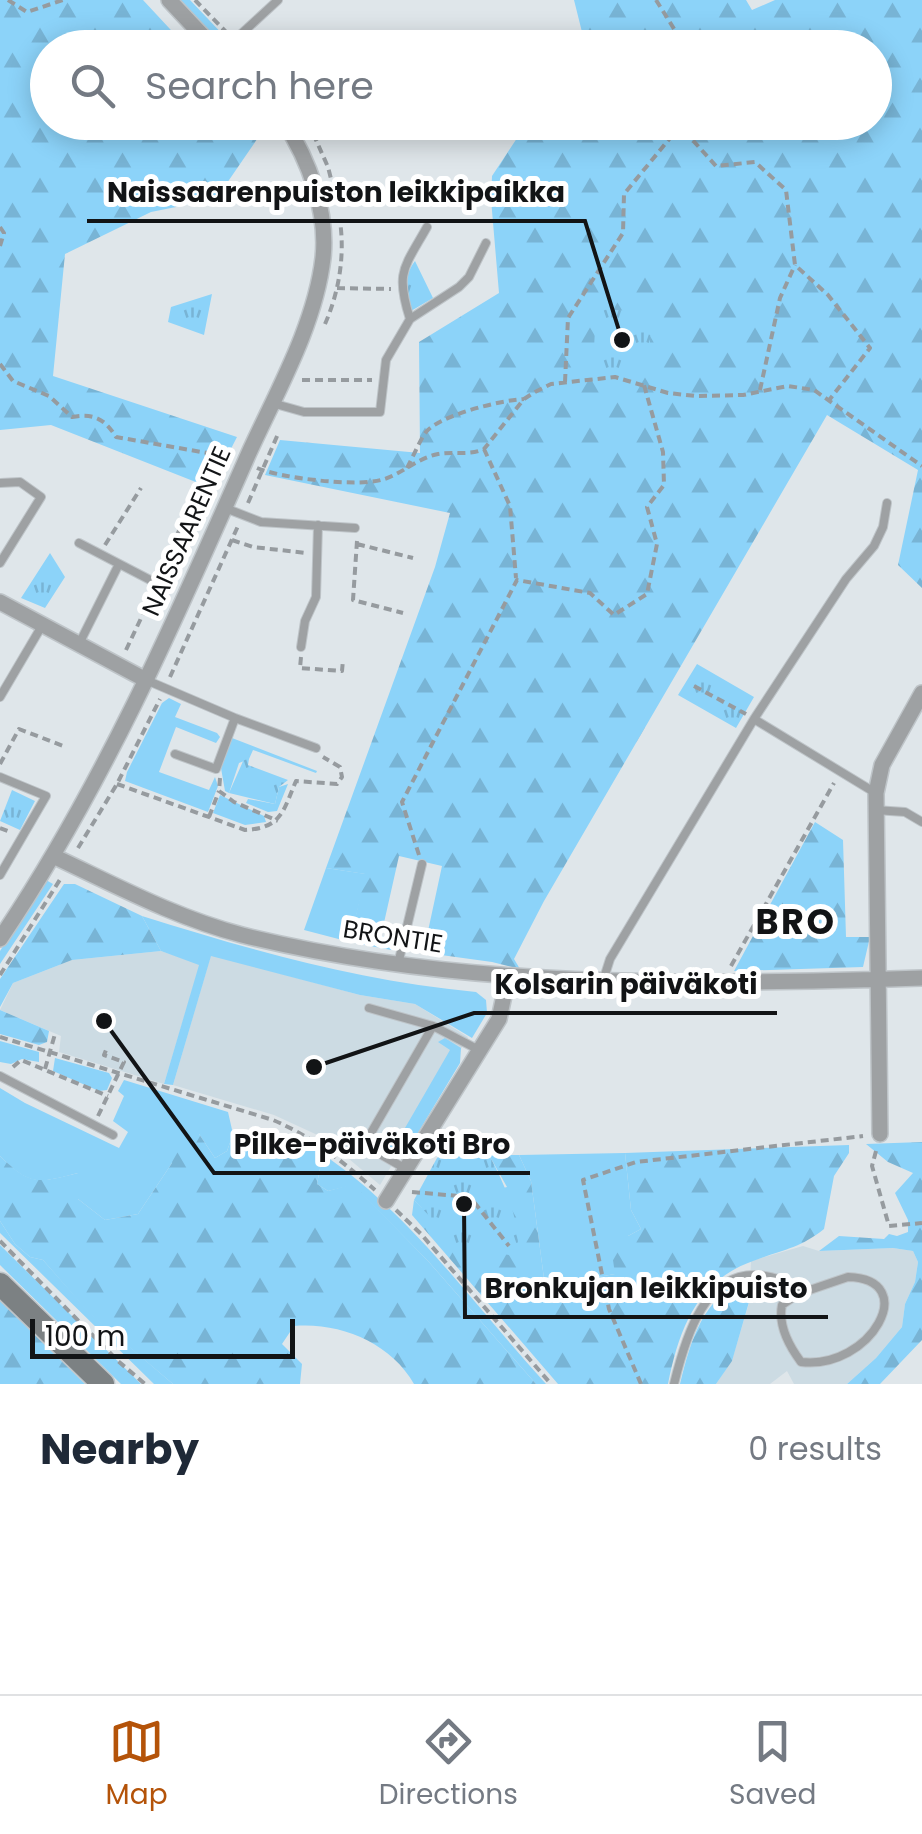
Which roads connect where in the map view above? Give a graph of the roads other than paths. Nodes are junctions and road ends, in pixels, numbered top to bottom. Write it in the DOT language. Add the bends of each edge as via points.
graph roads {
  1 [pos="169,0"];
  2 [pos="278,0"];
  3 [pos="197,30"];
  4 [pos="245,30"];
  5 [pos="295,140"];
  6 [pos="428,227"];
  7 [pos="486,243"];
  8 [pos="410,319"];
  9 [pos="272,403"];
  10 [pos="0,482"];
  11 [pos="887,503"];
  12 [pos="225,508"];
  13 [pos="318,525"];
  14 [pos="354,528"];
  15 [pos="79,543"];
  16 [pos="0,563"];
  17 [pos="119,564"];
  18 [pos="156,582"];
  19 [pos="0,602"];
  20 [pos="43,624"];
  21 [pos="80,644"];
  22 [pos="302,647"];
  23 [pos="146,680"];
  24 [pos="0,697"];
  25 [pos="920,700"];
  26 [pos="235,718"];
  27 [pos="754,719"];
  28 [pos="316,748"];
  29 [pos="175,754"];
  30 [pos="0,777"];
  31 [pos="875,802"];
  32 [pos="922,822"];
  33 [pos="53,856"];
  34 [pos="422,864"];
  35 [pos="0,875"];
  36 [pos="0,939"];
  37 [pos="398,964"];
  38 [pos="508,977"];
  39 [pos="922,978"];
  40 [pos="877,979"];
  41 [pos="604,981"];
  42 [pos="369,1008"];
  43 [pos="433,1026"];
  44 [pos="479,1050"];
  45 [pos="2,1077"];
  46 [pos="880,1134"];
  47 [pos="114,1135"];
  48 [pos="406,1169"];
  49 [pos="386,1201"];
  50 [pos="0,1284"];
  51 [pos="798,1294"];
  52 [pos="102,1384"];
  53 [pos="674,1384"];
  1 -- 3 [label="street"];
  2 -- 4 [label="lane"];
  5 -- 9 [label="street, NAISSAARENTIE" via="317,197 324,254 312,308"];
  6 -- 8 [label="lane" via="402,273"];
  7 -- 8 [label="lane" via="459,287"];
  8 -- 9 [label="lane" via="386,360 380,412 304,412"];
  9 -- 12 [label="street, NAISSAARENTIE"];
  10 -- 16 [label="lane" via="20,482 41,497"];
  11 -- 27 [label="lane" via="874,546"];
  12 -- 13 [label="lane" via="261,522"];
  12 -- 23 [label="street, NAISSAARENTIE"];
  13 -- 14 [label="lane"];
  13 -- 22 [label="lane" via="316,597"];
  15 -- 17 [label="lane"];
  17 -- 18 [label="lane"];
  17 -- 21 [label="lane"];
  19 -- 20 [label="street"];
  20 -- 21 [label="street"];
  20 -- 24 [label="lane"];
  21 -- 23 [label="street"];
  23 -- 26 [label="lane"];
  23 -- 33 [label="street, NAISSAARENTIE"];
  25 -- 31 [label="street" via="882,765"];
  26 -- 28 [label="lane"];
  26 -- 29 [label="lane" via="216,770"];
  27 -- 31 [label="lane"];
  27 -- 41 [label="lane" via="610,959"];
  30 -- 35 [label="lane" via="46,796"];
  31 -- 32 [label="lane"];
  31 -- 40 [label="street"];
  33 -- 36 [label="street, NAISSAARENTIE"];
  33 -- 37 [label="street, BRONTIE" via="157,906 240,934"];
  34 -- 37 [label="lane"];
  37 -- 38 [label="street, BRONTIE"];
  38 -- 41 [label="street, BRONTIE"];
  38 -- 44 [label="street" via="502,1010"];
  39 -- 40 [label="street, BRONTIE"];
  40 -- 41 [label="street, BRONTIE"];
  40 -- 46 [label="street"];
  42 -- 43 [label="lane"];
  43 -- 44 [label="lane"];
  43 -- 48 [label="lane" via="364,1145"];
  44 -- 48 [label="street"];
  45 -- 47 [label="lane"];
  48 -- 49 [label="street"];
  50 -- 52 [label="main road"];
  51 -- 51 [label="lane" via="848,1277 869,1278 882,1284 887,1307 878,1332 862,1347 830,1361 800,1362 780,1315"];
  51 -- 53 [label="lane" via="769,1276 726,1282 690,1328"];
}
